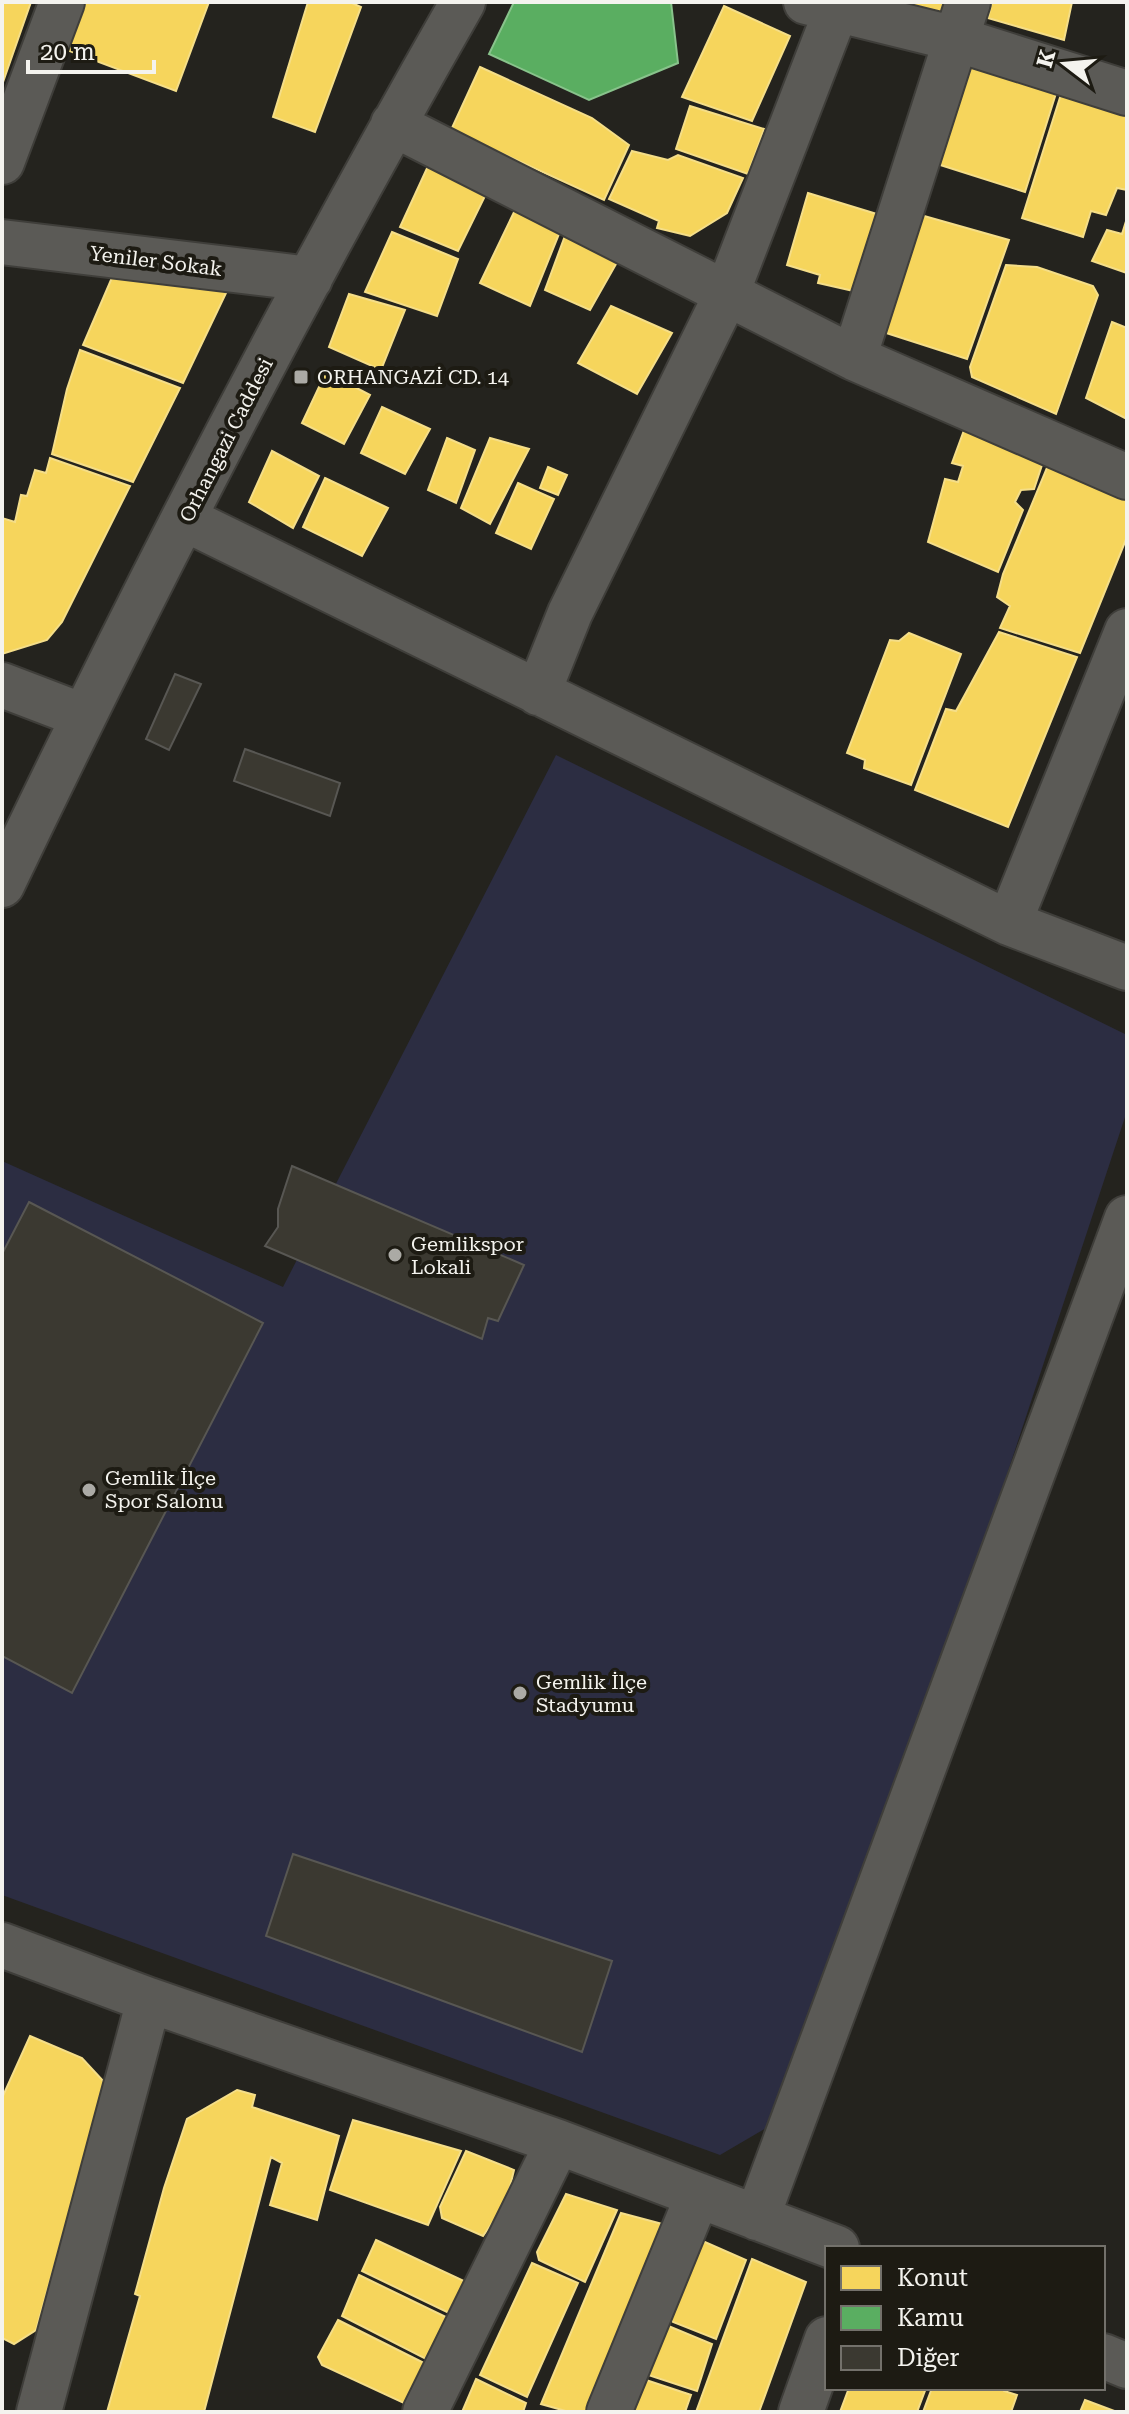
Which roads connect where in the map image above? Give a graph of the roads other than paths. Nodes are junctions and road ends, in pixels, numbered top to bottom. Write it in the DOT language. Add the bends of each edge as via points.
graph roads {
  1 [pos="62,2"];
  2 [pos="463,2"];
  3 [pos="821,6"];
  4 [pos="962,21"];
  5 [pos="1127,93"];
  6 [pos="393,124"];
  7 [pos="2,162"];
  8 [pos="2,242"];
  9 [pos="310,279"];
  10 [pos="727,293"];
  11 [pos="854,358"];
  12 [pos="1127,477"];
  13 [pos="185,519"];
  14 [pos="1127,631"];
  15 [pos="2,685"];
  16 [pos="538,693"];
  17 [pos="83,716"];
  18 [pos="3,882"];
  19 [pos="1009,923"];
  20 [pos="1127,968"];
  21 [pos="1127,1218"];
  22 [pos="2,1945"];
  23 [pos="149,2000"];
  24 [pos="558,2142"];
  25 [pos="698,2195"];
  26 [pos="757,2218"];
  27 [pos="832,2246"];
  28 [pos="825,2345"];
  29 [pos="1105,2357"];
  30 [pos="1127,2366"];
  31 [pos="39,2412"];
  32 [pos="425,2412"];
  33 [pos="609,2412"];
  34 [pos="801,2412"];
  1 -- 7 [label="street"];
  2 -- 6 [label="street, Orhangazi Caddesi"];
  3 -- 4 [label="street"];
  3 -- 10 [label="street"];
  4 -- 5 [label="street"];
  4 -- 11 [label="street"];
  6 -- 9 [label="street, Orhangazi Caddesi"];
  6 -- 10 [label="street"];
  8 -- 9 [label="street, Yeniler Sokak"];
  9 -- 13 [label="street, Orhangazi Caddesi"];
  10 -- 11 [label="street"];
  10 -- 16 [label="street" via="570,613"];
  11 -- 12 [label="street"];
  13 -- 16 [label="street"];
  13 -- 17 [label="street, Orhangazi Caddesi"];
  14 -- 19 [label="street"];
  15 -- 17 [label="street"];
  16 -- 19 [label="street"];
  17 -- 18 [label="street, Orhangazi Caddesi"];
  19 -- 20 [label="street"];
  21 -- 26 [label="street"];
  22 -- 23 [label="street"];
  23 -- 24 [label="street"];
  23 -- 31 [label="street"];
  24 -- 25 [label="street"];
  24 -- 32 [label="street"];
  25 -- 26 [label="street"];
  25 -- 33 [label="street"];
  26 -- 27 [label="street"];
  28 -- 34 [label="street"];
  29 -- 30 [label="street"];
}
